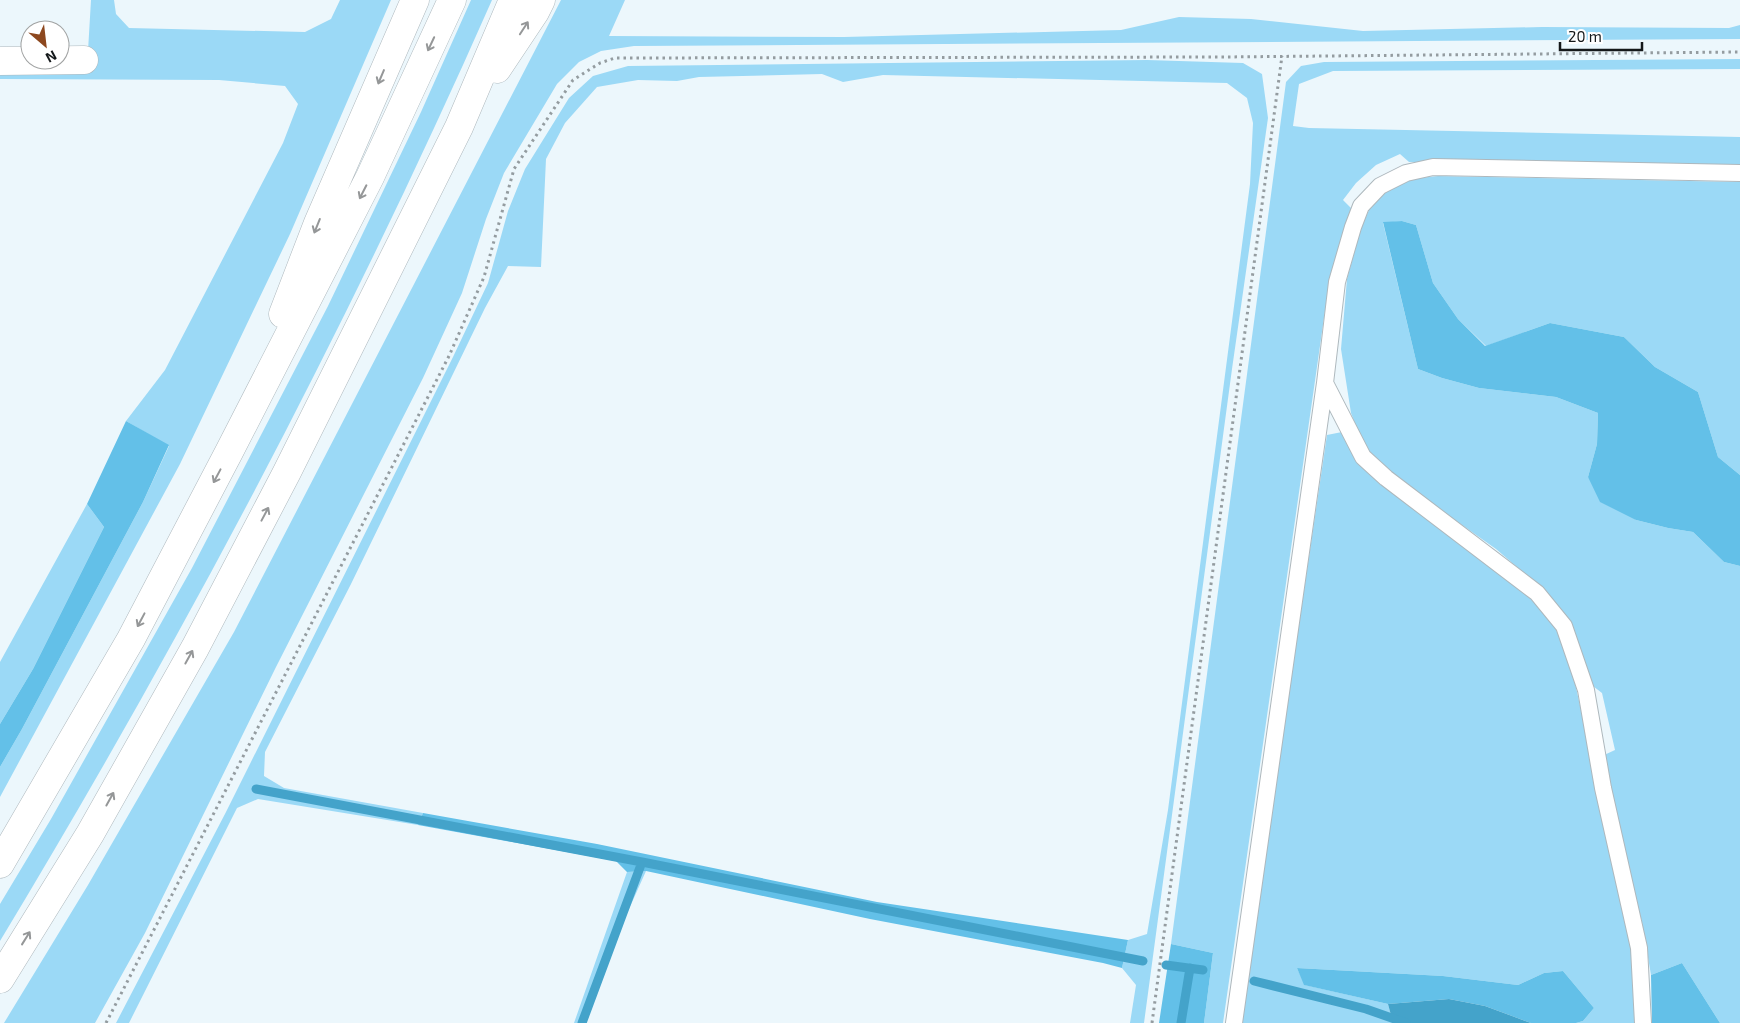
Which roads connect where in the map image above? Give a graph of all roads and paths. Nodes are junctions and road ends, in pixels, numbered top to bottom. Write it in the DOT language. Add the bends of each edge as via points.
graph roads {
  1 [pos="415,0"];
  2 [pos="452,0"];
  3 [pos="513,0"];
  4 [pos="541,0"];
  5 [pos="1740,52"];
  6 [pos="1282,56"];
  7 [pos="84,60"];
  8 [pos="0,61"];
  9 [pos="459,127"];
  10 [pos="1740,173"];
  11 [pos="1325,383"];
  12 [pos="229,452"];
  13 [pos="0,864"];
  14 [pos="0,979"];
  15 [pos="106,1023"];
  16 [pos="1152,1023"];
  17 [pos="1234,1023"];
  18 [pos="1643,1023"];
  1 -- 12 [label="main road, one-way" via="318,223"];
  2 -- 12 [label="main road, one-way" via="370,177"];
  3 -- 9 [label="main road"];
  9 -- 4 [label="main road, one-way"];
  5 -- 6 [label="path"];
  6 -- 15 [label="path" via="615,58 600,63 573,80 514,169 484,277 449,356"];
  6 -- 16 [label="path"];
  7 -- 8 [label="main road"];
  14 -- 9 [label="main road, one-way" via="90,834 195,648 287,472"];
  10 -- 11 [label="lane" via="1433,167 1406,173 1380,186 1361,206 1337,282"];
  11 -- 17 [label="lane"];
  11 -- 18 [label="lane" via="1363,457 1537,593 1564,626 1586,690 1603,788 1640,948"];
  12 -- 13 [label="main road, one-way" via="131,639"];
}
